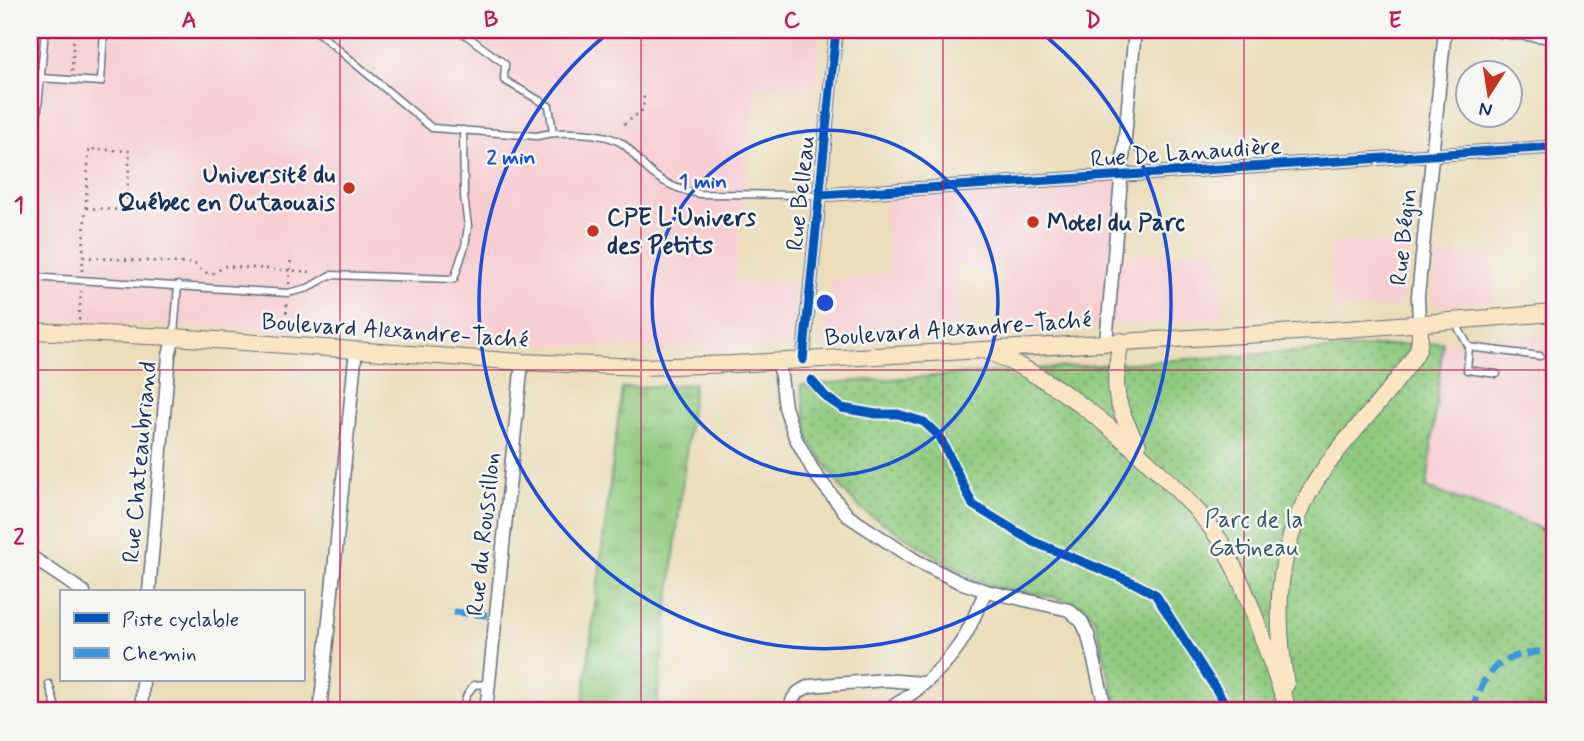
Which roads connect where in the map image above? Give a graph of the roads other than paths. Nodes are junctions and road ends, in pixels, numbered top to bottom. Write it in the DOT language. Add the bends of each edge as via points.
graph roads {
  1 [pos="45,30"];
  2 [pos="104,30"];
  3 [pos="315,30"];
  4 [pos="459,30"];
  5 [pos="836,30"];
  6 [pos="1135,30"];
  7 [pos="1445,30"];
  8 [pos="1491,30"];
  9 [pos="1554,37"];
  10 [pos="40,78"];
  11 [pos="463,130"];
  12 [pos="552,132"];
  13 [pos="1554,147"];
  14 [pos="1432,155"];
  15 [pos="1121,175"];
  16 [pos="820,195"];
  17 [pos="30,196"];
  18 [pos="30,277"];
  19 [pos="178,285"];
  20 [pos="1554,313"];
  21 [pos="1454,320"];
  22 [pos="1419,323"];
  23 [pos="30,331"];
  24 [pos="174,337"];
  25 [pos="1114,341"];
  26 [pos="1469,347"];
  27 [pos="356,349"];
  28 [pos="984,350"];
  29 [pos="1539,356"];
  30 [pos="803,360"];
  31 [pos="779,361"];
  32 [pos="522,362"];
  33 [pos="1497,374"];
  34 [pos="1149,463"];
  35 [pos="30,556"];
  36 [pos="81,590"];
  37 [pos="149,590"];
  38 [pos="986,591"];
  39 [pos="143,682"];
  40 [pos="923,682"];
  41 [pos="49,684"];
  42 [pos="490,684"];
  43 [pos="57,711"];
  44 [pos="141,711"];
  45 [pos="320,711"];
  46 [pos="468,711"];
  47 [pos="486,711"];
  48 [pos="792,711"];
  49 [pos="883,711"];
  50 [pos="1106,711"];
  51 [pos="1290,711"];
  1 -- 10 [label="lane"];
  2 -- 10 [label="lane" via="101,82"];
  3 -- 11 [label="lane" via="432,128"];
  4 -- 12 [label="lane" via="505,64 504,80 549,106"];
  5 -- 16 [label="street, Rue Belleau"];
  6 -- 15 [label="street"];
  7 -- 14 [label="street, Rue Bégin"];
  8 -- 9 [label="street"];
  10 -- 17 [label="lane"];
  11 -- 12 [label="lane" via="537,136"];
  11 -- 19 [label="lane" via="468,226 454,279 330,275 288,293"];
  12 -- 16 [label="lane" via="614,139 657,179 682,191"];
  13 -- 14 [label="street, Rue De Lanaudière"];
  14 -- 15 [label="street, Rue De Lanaudière"];
  14 -- 22 [label="street, Rue Bégin"];
  15 -- 16 [label="street, Rue De Lanaudière"];
  15 -- 25 [label="street"];
  16 -- 30 [label="street, Rue Belleau"];
  18 -- 19 [label="lane"];
  19 -- 24 [label="lane"];
  20 -- 21 [label="main road, Boulevard Alexandre-Taché"];
  21 -- 22 [label="main road, Boulevard Alexandre-Taché"];
  21 -- 26 [label="lane"];
  22 -- 25 [label="main road, Boulevard Alexandre-Taché"];
  22 -- 51 [label="main road" via="1419,349 1323,472 1285,555 1278,601"];
  23 -- 24 [label="main road, Boulevard Alexandre-Taché"];
  24 -- 27 [label="main road, Boulevard Alexandre-Taché"];
  24 -- 37 [label="street, Rue Chateaubriand"];
  25 -- 28 [label="main road, Boulevard Alexandre-Taché"];
  25 -- 34 [label="main road" via="1122,418"];
  26 -- 29 [label="lane"];
  26 -- 33 [label="lane" via="1467,370"];
  27 -- 32 [label="main road, Boulevard Alexandre-Taché"];
  27 -- 45 [label="street"];
  28 -- 30 [label="main road, Boulevard Alexandre-Taché"];
  28 -- 34 [label="main road" via="1060,389"];
  30 -- 31 [label="main road, Boulevard Alexandre-Taché"];
  31 -- 32 [label="main road, Boulevard Alexandre-Taché" via="641,367"];
  31 -- 38 [label="street" via="785,407 795,437 815,474 848,516 915,560"];
  32 -- 42 [label="street, Rue du Roussillon"];
  34 -- 51 [label="main road" via="1220,541"];
  35 -- 36 [label="street"];
  38 -- 40 [label="street" via="960,644"];
  38 -- 50 [label="street" via="1069,610 1082,622"];
  39 -- 44 [label="street"];
  40 -- 48 [label="street" via="810,686 793,697"];
  40 -- 49 [label="street" via="906,699"];
  41 -- 43 [label="lane"];
  42 -- 46 [label="lane" via="474,685 466,695"];
  42 -- 47 [label="street, Rue du Roussillon"];
}
